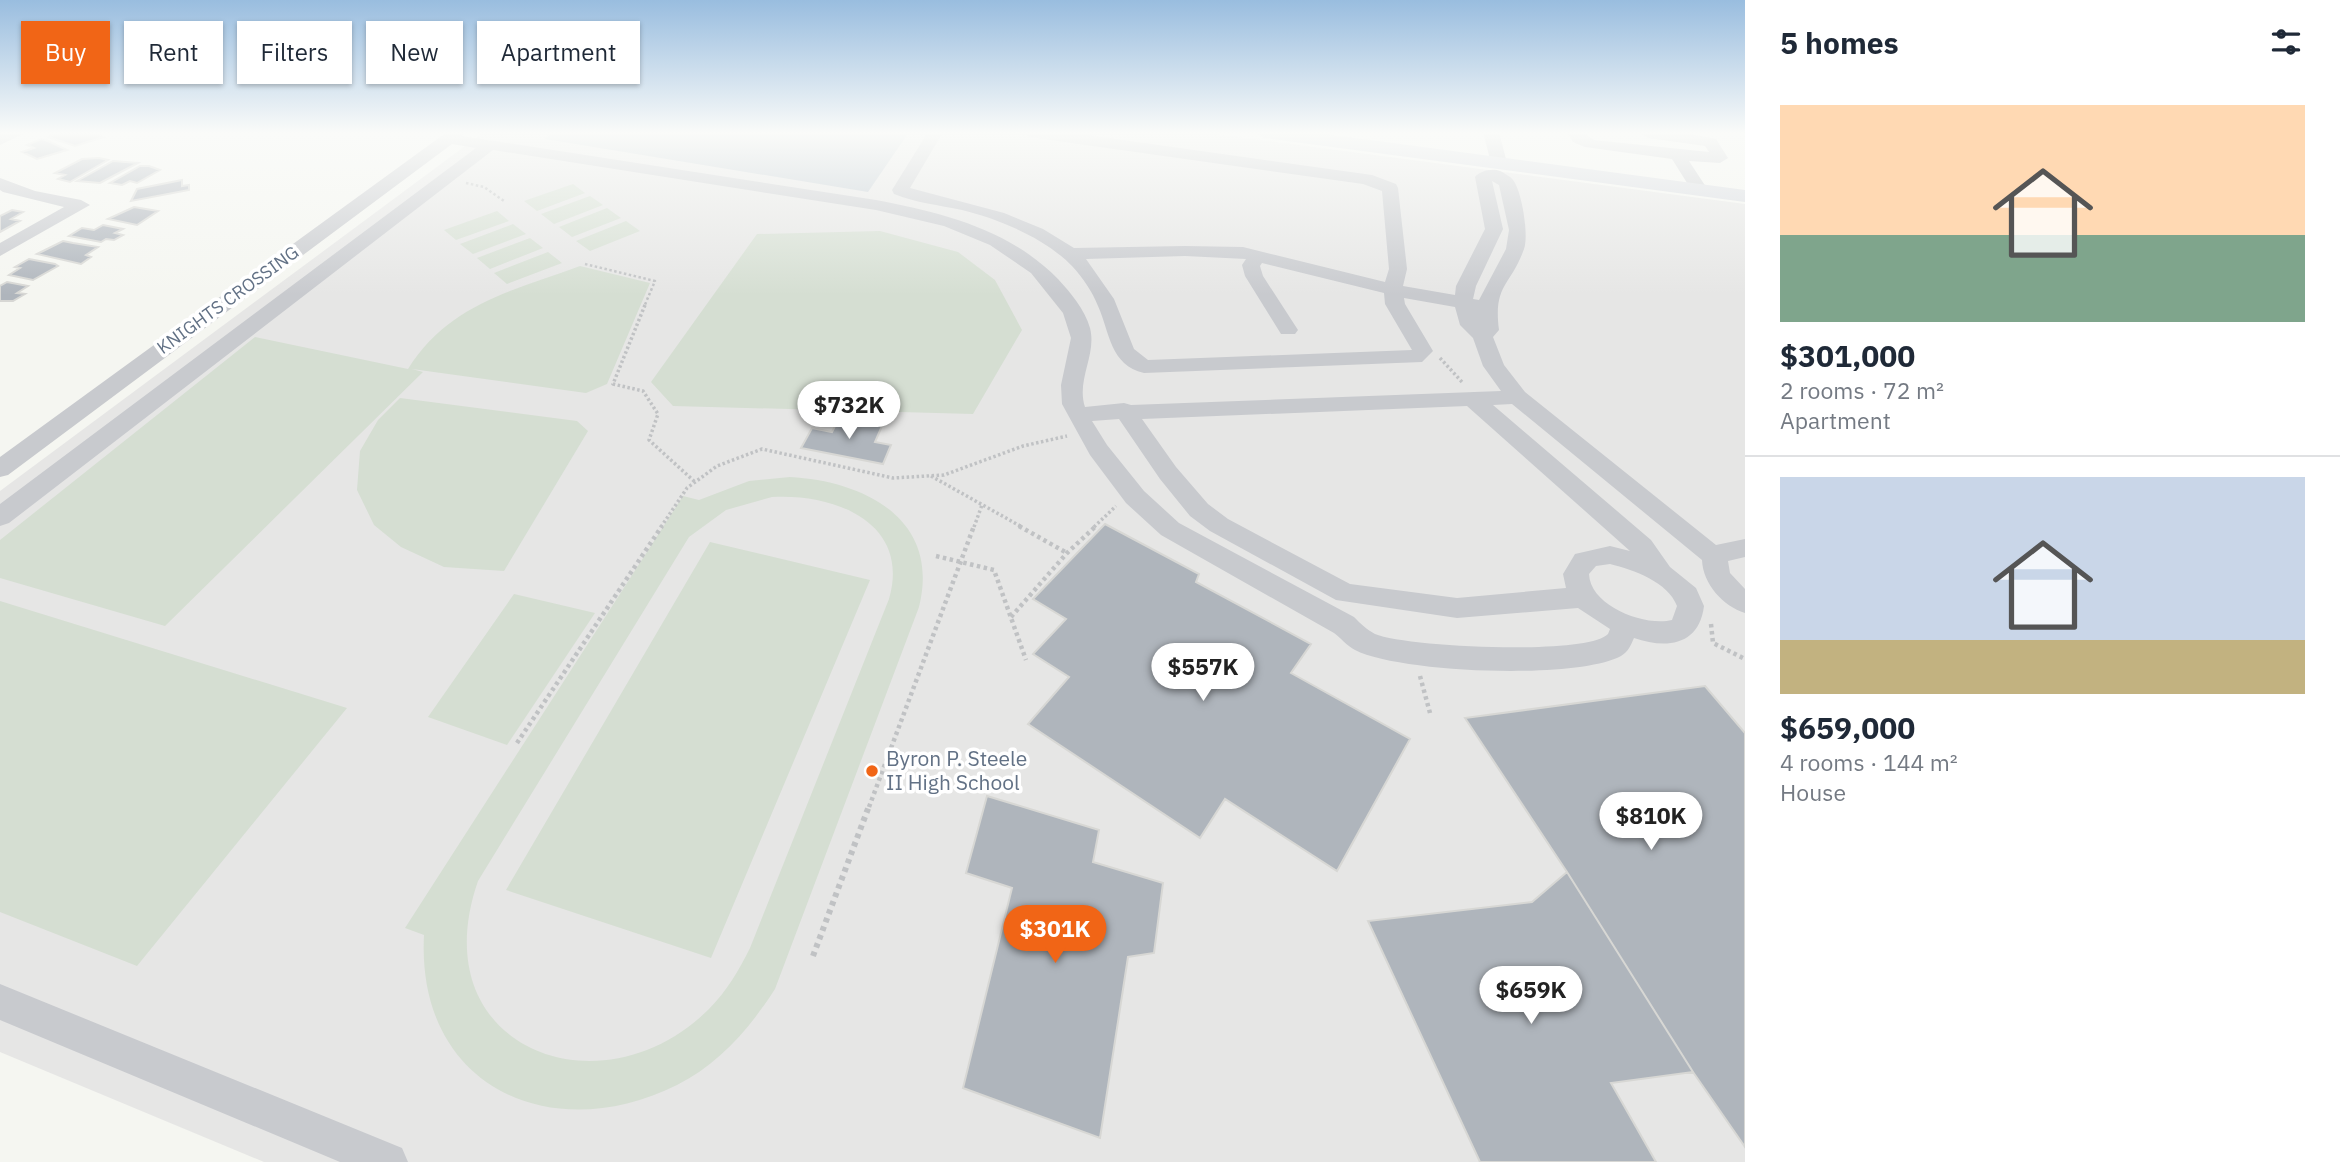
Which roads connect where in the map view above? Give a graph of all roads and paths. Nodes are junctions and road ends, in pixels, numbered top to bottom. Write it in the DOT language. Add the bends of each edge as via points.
graph roads {
  1 [pos="5,186"];
  2 [pos="385,186"];
  3 [pos="435,186"];
  4 [pos="480,186"];
  5 [pos="755,186"];
  6 [pos="902,186"];
  7 [pos="1386,186"];
  8 [pos="1485,186"];
  9 [pos="1508,186"];
  10 [pos="1666,186"];
  11 [pos="1698,186"];
  12 [pos="1700,190"];
  13 [pos="1745,195"];
  14 [pos="504,201"];
  15 [pos="1013,224"];
  16 [pos="991,237"];
  17 [pos="0,251"];
  18 [pos="1070,254"];
  19 [pos="1258,257"];
  20 [pos="585,264"];
  21 [pos="1393,290"];
  22 [pos="1463,302"];
  23 [pos="1108,306"];
  24 [pos="1486,307"];
  25 [pos="1071,310"];
  26 [pos="1288,330"];
  27 [pos="1482,336"];
  28 [pos="1517,397"];
  29 [pos="1474,399"];
  30 [pos="1124,410"];
  31 [pos="1080,422"];
  32 [pos="0,468"];
  33 [pos="931,476"];
  34 [pos="695,482"];
  35 [pos="1135,497"];
  36 [pos="982,505"];
  37 [pos="0,517"];
  38 [pos="1745,548"];
  39 [pos="1067,553"];
  40 [pos="936,556"];
  41 [pos="1716,557"];
  42 [pos="1282,559"];
  43 [pos="960,562"];
  44 [pos="1663,573"];
  45 [pos="1264,582"];
  46 [pos="1585,597"];
  47 [pos="1745,603"];
  48 [pos="1011,617"];
  49 [pos="1625,625"];
  50 [pos="1026,660"];
  51 [pos="517,743"];
  52 [pos="813,956"];
  53 [pos="0,1002"];
  54 [pos="388,1162"];
  1 -- 17 [label="street" via="81,205"];
  2 -- 32 [label="street, KNIGHTS CROSSING"];
  3 -- 37 [label="street"];
  4 -- 14 [label="path"];
  5 -- 16 [label="street" via="938,217"];
  6 -- 15 [label="street" via="900,190 912,196 974,209"];
  7 -- 21 [label="street" via="1392,196 1398,269"];
  8 -- 22 [label="street" via="1494,229"];
  9 -- 24 [label="street" via="1518,230 1515,249"];
  10 -- 12 [label="main road"];
  11 -- 12 [label="street"];
  12 -- 13 [label="main road"];
  15 -- 16 [label="street"];
  15 -- 18 [label="street"];
  16 -- 25 [label="street" via="1044,274"];
  18 -- 19 [label="street" via="1185,251"];
  18 -- 23 [label="street" via="1094,280"];
  19 -- 21 [label="street"];
  19 -- 26 [label="street" via="1251,265 1254,276"];
  20 -- 34 [label="path" via="655,281 613,384 643,391 658,414 649,440"];
  21 -- 22 [label="street"];
  21 -- 23 [label="street" via="1395,304 1423,351 1415,358 1144,367 1121,349"];
  22 -- 24 [label="street"];
  22 -- 27 [label="street" via="1470,326"];
  23 -- 25 [label="street"];
  24 -- 27 [label="street" via="1489,330"];
  25 -- 31 [label="street" via="1080,332 1071,395"];
  27 -- 28 [label="street" via="1494,366"];
  28 -- 29 [label="street"];
  28 -- 41 [label="street"];
  29 -- 30 [label="street"];
  29 -- 44 [label="street" via="1642,547"];
  30 -- 31 [label="street"];
  30 -- 42 [label="street" via="1199,510"];
  31 -- 33 [label="path" via="1058,440 1023,446"];
  31 -- 35 [label="street"];
  33 -- 34 [label="path" via="893,478 762,449 717,466"];
  33 -- 36 [label="path"];
  34 -- 51 [label="path"];
  35 -- 39 [label="path" via="1120,502"];
  35 -- 45 [label="street" via="1170,529"];
  36 -- 39 [label="path"];
  36 -- 43 [label="path"];
  38 -- 41 [label="street" via="1728,549"];
  39 -- 48 [label="path"];
  40 -- 43 [label="path"];
  41 -- 47 [label="street" via="1715,574"];
  42 -- 45 [label="street"];
  42 -- 46 [label="street" via="1345,593 1379,599 1457,608"];
  43 -- 48 [label="path" via="993,570"];
  43 -- 52 [label="path"];
  44 -- 46 [label="street" via="1628,558 1595,556 1576,568 1575,579"];
  44 -- 49 [label="street" via="1687,599 1688,622 1664,633"];
  45 -- 49 [label="street" via="1365,641 1415,655 1553,659 1611,648 1621,639"];
  46 -- 49 [label="street"];
  48 -- 50 [label="path"];
  53 -- 54 [label="street"];
}
